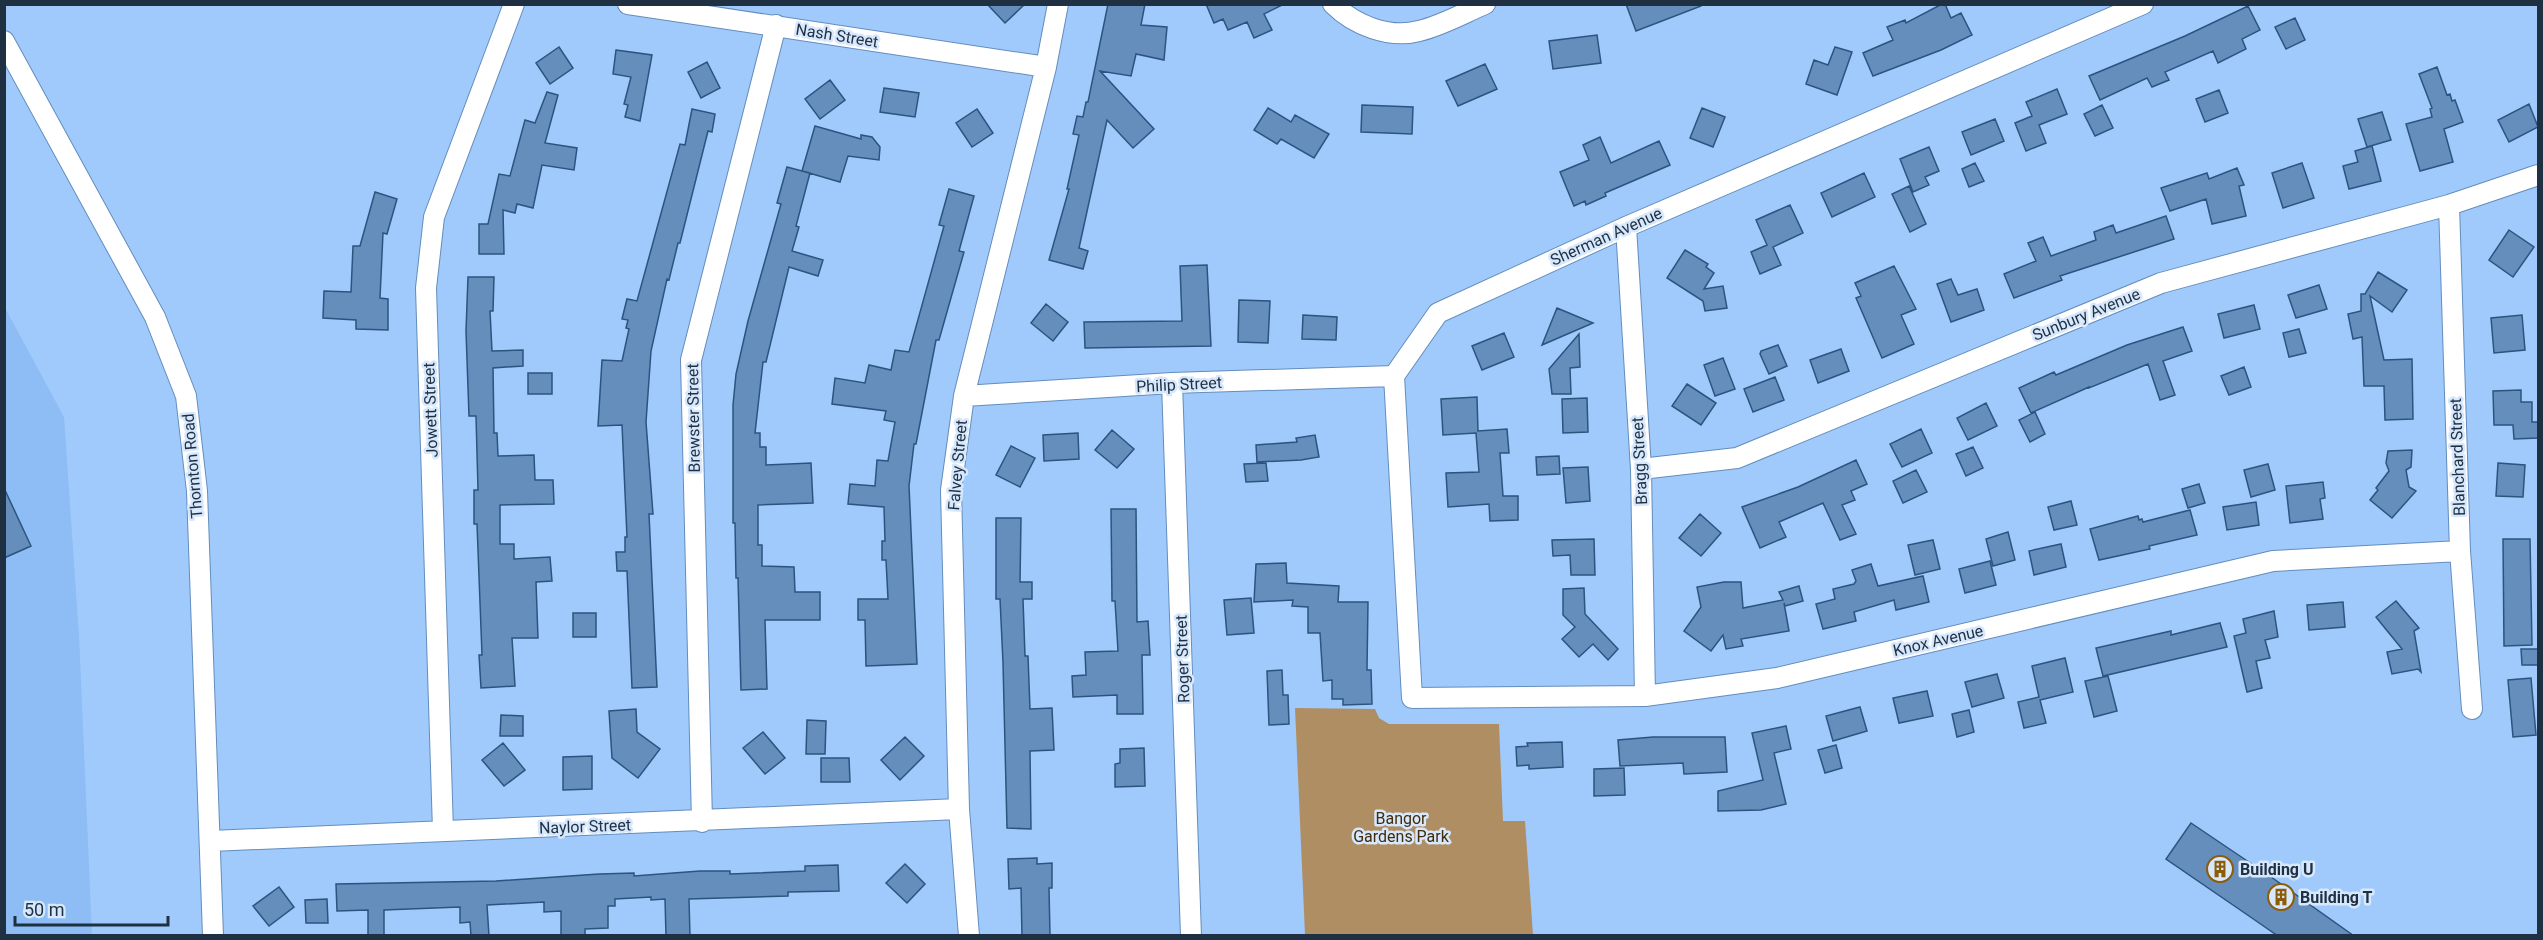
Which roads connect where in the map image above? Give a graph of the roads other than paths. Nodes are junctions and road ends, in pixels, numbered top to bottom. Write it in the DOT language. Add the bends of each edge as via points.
graph roads {
  1 [pos="514,4"];
  2 [pos="628,4"];
  3 [pos="1058,4"];
  4 [pos="1333,4"];
  5 [pos="1485,4"];
  6 [pos="2143,4"];
  7 [pos="776,25"];
  8 [pos="4,40"];
  9 [pos="1046,67"];
  10 [pos="2538,175"];
  11 [pos="2449,205"];
  12 [pos="1626,227"];
  13 [pos="1394,376"];
  14 [pos="1172,383"];
  15 [pos="964,396"];
  16 [pos="1641,469"];
  17 [pos="2460,550"];
  18 [pos="1645,696"];
  19 [pos="2472,709"];
  20 [pos="959,809"];
  21 [pos="702,822"];
  22 [pos="443,831"];
  23 [pos="211,841"];
  24 [pos="213,936"];
  25 [pos="969,936"];
  26 [pos="1191,936"];
  1 -- 22 [label="street, Jowett Street" via="435,217 426,288"];
  2 -- 7 [label="street, Nash Street"];
  3 -- 9 [label="street, Falvey Street"];
  4 -- 5 [label="street" via="1346,17 1382,32 1418,32"];
  6 -- 12 [label="street, Sherman Avenue"];
  7 -- 9 [label="street, Nash Street"];
  7 -- 21 [label="street, Brewster Street" via="692,360"];
  8 -- 23 [label="street, Thornton Road" via="155,317 186,396 196,491"];
  9 -- 15 [label="street, Falvey Street"];
  10 -- 11 [label="street, Sunbury Avenue"];
  11 -- 16 [label="street, Sunbury Avenue" via="2161,283 1737,458"];
  11 -- 17 [label="street, Blanchard Street"];
  12 -- 13 [label="street, Sherman Avenue" via="1438,313"];
  12 -- 16 [label="street, Bragg Street"];
  13 -- 14 [label="street, Philip Street"];
  13 -- 18 [label="street, Knox Avenue" via="1412,698"];
  14 -- 15 [label="street, Philip Street"];
  14 -- 26 [label="street, Roger Street"];
  15 -- 20 [label="street, Falvey Street" via="951,490"];
  16 -- 18 [label="street, Bragg Street"];
  17 -- 18 [label="street, Knox Avenue" via="2273,561 1776,678"];
  17 -- 19 [label="street, Blanchard Street"];
  20 -- 21 [label="street, Naylor Street"];
  20 -- 25 [label="street, Falvey Street"];
  21 -- 22 [label="street, Naylor Street"];
  22 -- 23 [label="street, Naylor Street"];
  23 -- 24 [label="street, Thornton Road"];
}
